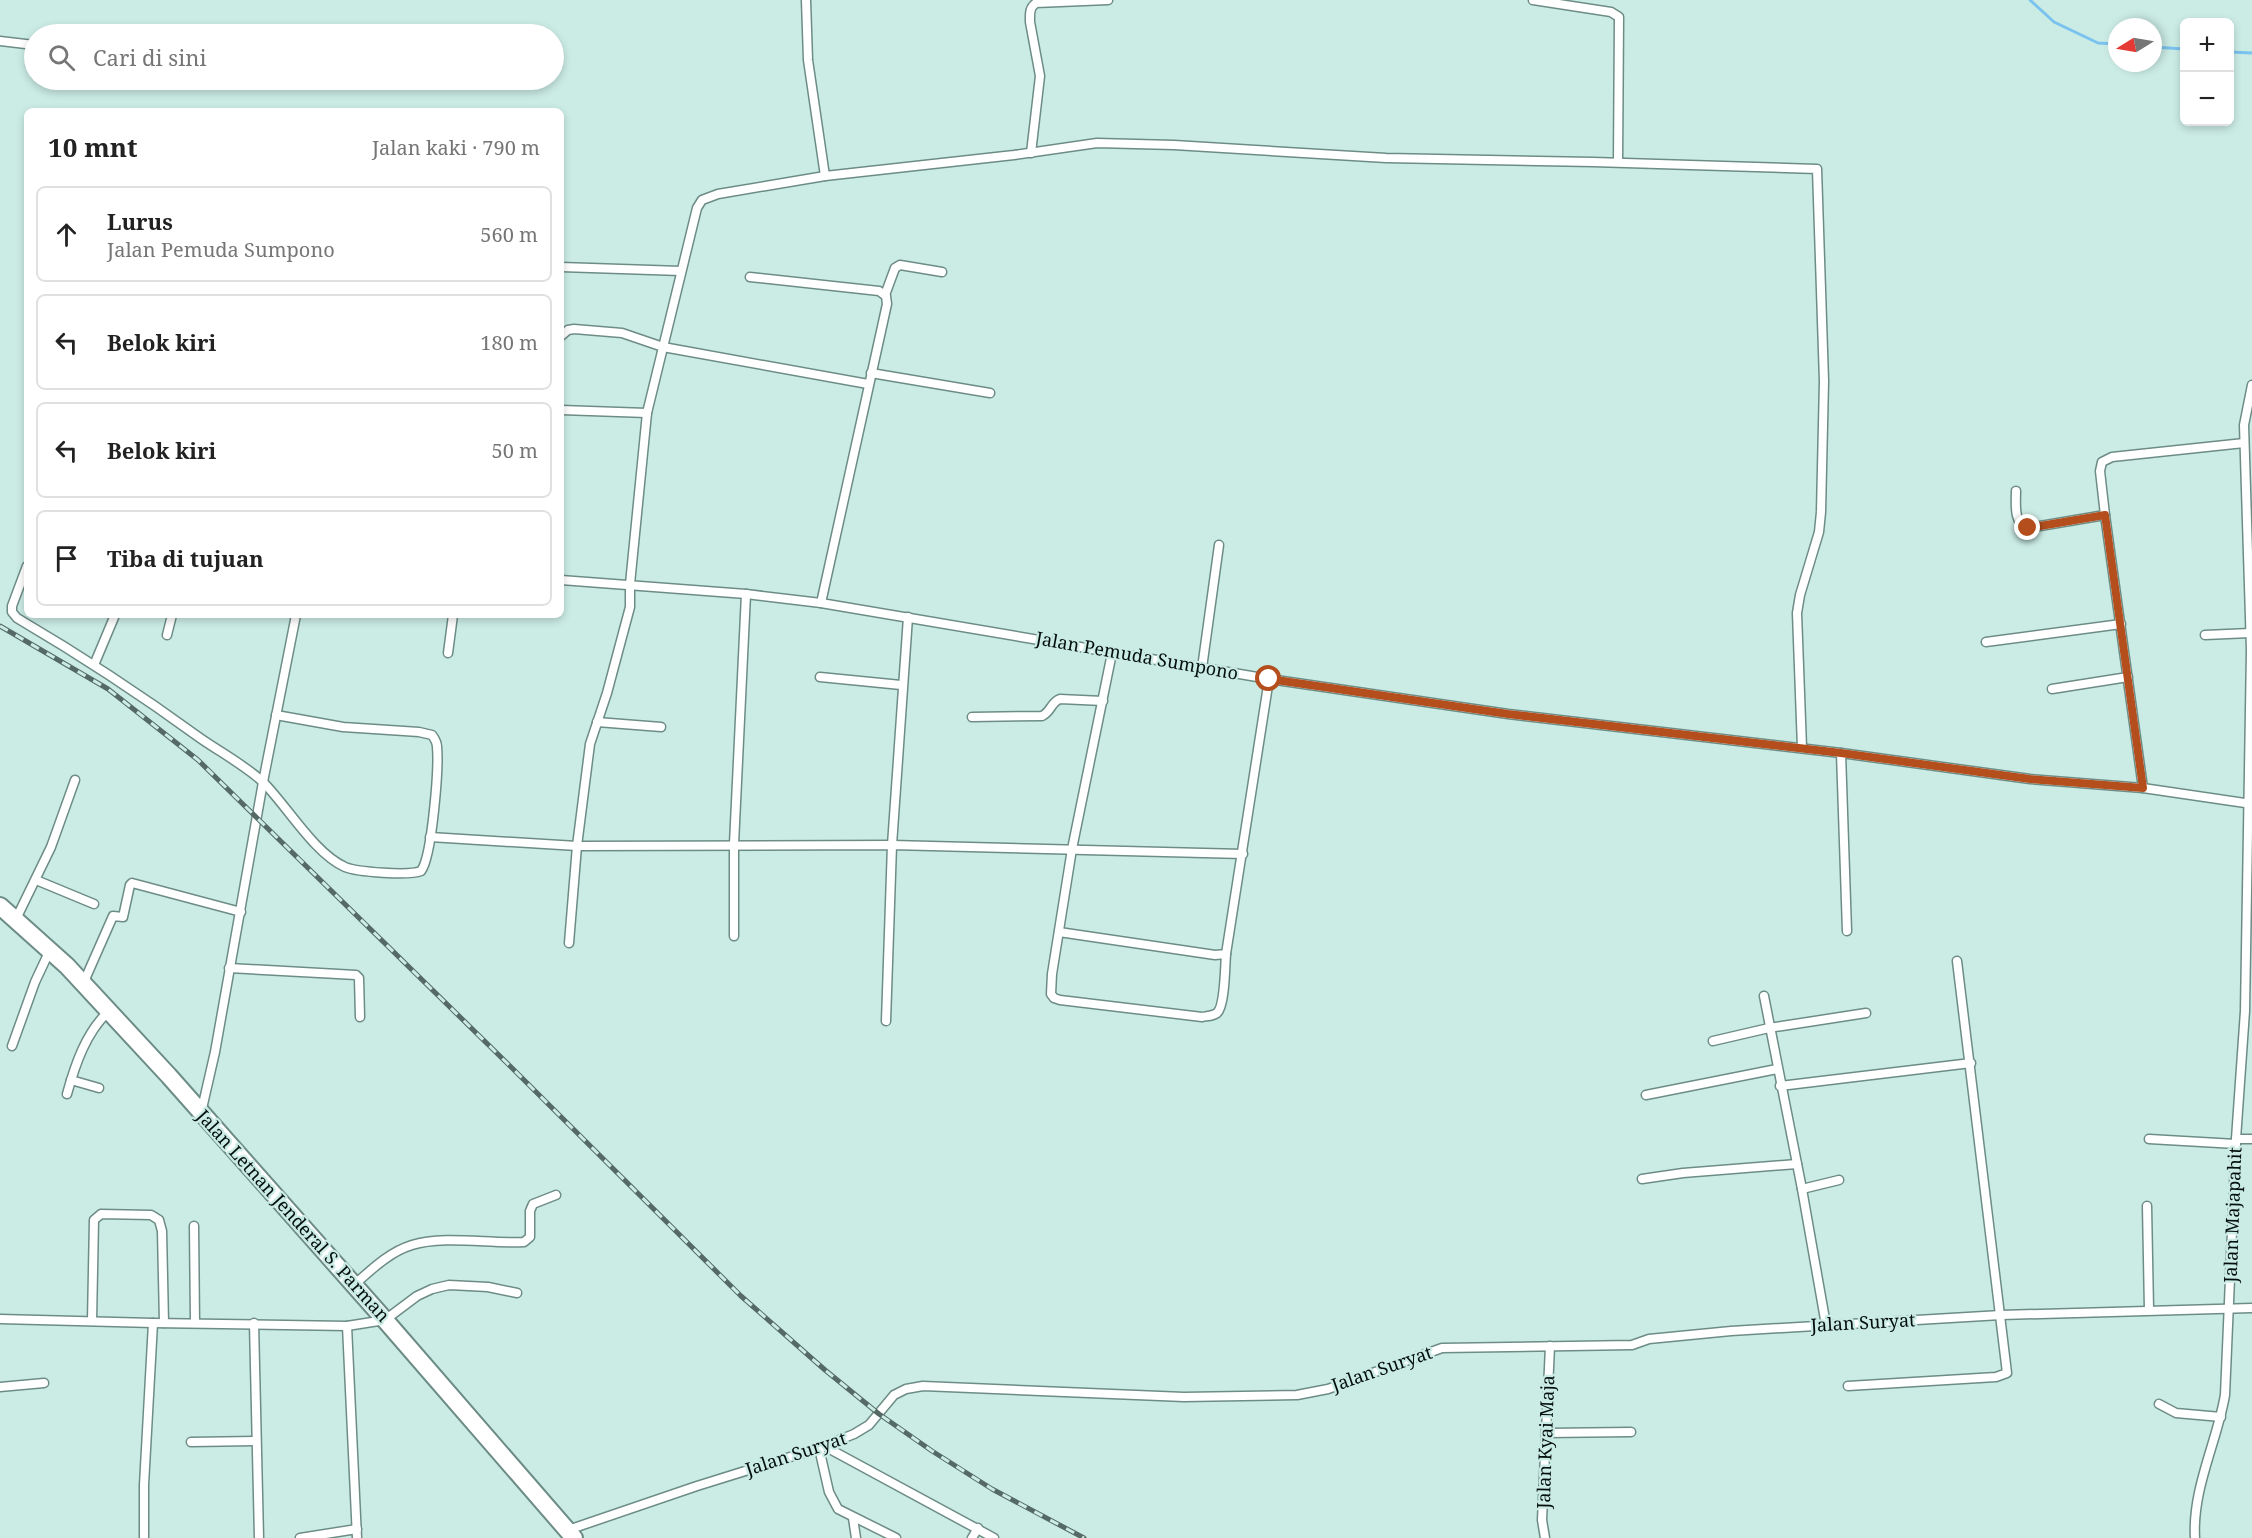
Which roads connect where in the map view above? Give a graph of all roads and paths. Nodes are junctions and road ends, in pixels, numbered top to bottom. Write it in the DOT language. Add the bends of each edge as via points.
graph roads {
  1 [pos="806,0"];
  2 [pos="1108,0"];
  3 [pos="1533,0"];
  4 [pos="0,41"];
  5 [pos="24,44"];
  6 [pos="1031,153"];
  7 [pos="1618,162"];
  8 [pos="825,176"];
  9 [pos="564,267"];
  10 [pos="681,272"];
  11 [pos="942,272"];
  12 [pos="750,277"];
  13 [pos="885,295"];
  14 [pos="564,333"];
  15 [pos="663,347"];
  16 [pos="871,373"];
  17 [pos="868,384"];
  18 [pos="2252,385"];
  19 [pos="990,393"];
  20 [pos="564,410"];
  21 [pos="647,413"];
  22 [pos="2244,443"];
  23 [pos="2016,491"];
  24 [pos="2105,515"];
  25 [pos="1219,545"];
  26 [pos="24,574"];
  27 [pos="564,580"];
  28 [pos="630,584"];
  29 [pos="746,594"];
  30 [pos="821,603"];
  31 [pos="2251,607"];
  32 [pos="908,617"];
  33 [pos="114,618"];
  34 [pos="171,618"];
  35 [pos="295,618"];
  36 [pos="453,618"];
  37 [pos="2121,624"];
  38 [pos="2250,633"];
  39 [pos="167,635"];
  40 [pos="2205,635"];
  41 [pos="1986,642"];
  42 [pos="448,652"];
  43 [pos="1112,653"];
  44 [pos="94,665"];
  45 [pos="1202,668"];
  46 [pos="820,677"];
  47 [pos="2128,677"];
  48 [pos="1269,679"];
  49 [pos="902,685"];
  50 [pos="2052,689"];
  51 [pos="1103,701"];
  52 [pos="276,715"];
  53 [pos="972,717"];
  54 [pos="597,722"];
  55 [pos="661,727"];
  56 [pos="1802,748"];
  57 [pos="1841,753"];
  58 [pos="75,780"];
  59 [pos="263,782"];
  60 [pos="2143,788"];
  61 [pos="2250,804"];
  62 [pos="430,837"];
  63 [pos="734,844"];
  64 [pos="892,845"];
  65 [pos="576,846"];
  66 [pos="1072,849"];
  67 [pos="1243,854"];
  68 [pos="36,880"];
  69 [pos="94,904"];
  70 [pos="0,906"];
  71 [pos="241,912"];
  72 [pos="16,919"];
  73 [pos="1847,931"];
  74 [pos="1059,932"];
  75 [pos="734,936"];
  76 [pos="569,943"];
  77 [pos="50,950"];
  78 [pos="1226,954"];
  79 [pos="1957,961"];
  80 [pos="230,968"];
  81 [pos="83,984"];
  82 [pos="1764,996"];
  83 [pos="109,1011"];
  84 [pos="1866,1013"];
  85 [pos="360,1017"];
  86 [pos="886,1021"];
  87 [pos="1769,1028"];
  88 [pos="1713,1041"];
  89 [pos="12,1047"];
  90 [pos="1971,1063"];
  91 [pos="1777,1069"];
  92 [pos="71,1080"];
  93 [pos="1780,1086"];
  94 [pos="99,1088"];
  95 [pos="67,1094"];
  96 [pos="1646,1095"];
  97 [pos="201,1113"];
  98 [pos="2149,1139"];
  99 [pos="2252,1139"];
  100 [pos="2236,1142"];
  101 [pos="1797,1164"];
  102 [pos="1642,1179"];
  103 [pos="1839,1180"];
  104 [pos="1802,1189"];
  105 [pos="556,1195"];
  106 [pos="2147,1206"];
  107 [pos="194,1226"];
  108 [pos="354,1285"];
  109 [pos="517,1293"];
  110 [pos="2229,1308"];
  111 [pos="2252,1308"];
  112 [pos="2149,1310"];
  113 [pos="2001,1316"];
  114 [pos="0,1319"];
  115 [pos="386,1320"];
  116 [pos="92,1321"];
  117 [pos="153,1323"];
  118 [pos="164,1323"];
  119 [pos="195,1323"];
  120 [pos="254,1323"];
  121 [pos="1826,1325"];
  122 [pos="347,1326"];
  123 [pos="1550,1346"];
  124 [pos="45,1383"];
  125 [pos="1848,1386"];
  126 [pos="0,1387"];
  127 [pos="2159,1404"];
  128 [pos="2222,1418"];
  129 [pos="1631,1432"];
  130 [pos="1546,1433"];
  131 [pos="255,1441"];
  132 [pos="191,1442"];
  133 [pos="822,1447"];
  134 [pos="853,1518"];
  135 [pos="978,1528"];
  136 [pos="357,1534"];
  137 [pos="571,1534"];
  138 [pos="144,1538"];
  139 [pos="259,1538"];
  140 [pos="300,1538"];
  141 [pos="856,1538"];
  142 [pos="896,1538"];
  143 [pos="972,1538"];
  144 [pos="994,1538"];
  145 [pos="1545,1538"];
  146 [pos="2195,1538"];
  1 -- 8 [label="street" via="808,60"];
  2 -- 6 [label="street" via="1036,3 1030,10 1040,76"];
  3 -- 7 [label="street" via="1611,12 1619,17"];
  4 -- 5 [label="street"];
  6 -- 7 [label="street" via="1097,143 1386,158"];
  6 -- 8 [label="street"];
  7 -- 56 [label="street" via="1817,169 1824,450 1818,532 1797,613"];
  8 -- 10 [label="street" via="729,191 702,200"];
  9 -- 10 [label="street"];
  10 -- 15 [label="street"];
  11 -- 13 [label="street" via="900,265 895,268"];
  12 -- 13 [label="street" via="879,291"];
  13 -- 16 [label="street" via="887,304"];
  14 -- 15 [label="street" via="587,329 622,333"];
  15 -- 17 [label="street"];
  15 -- 21 [label="street"];
  16 -- 17 [label="street"];
  16 -- 19 [label="street"];
  17 -- 30 [label="street"];
  18 -- 22 [label="street, Jalan Majapahit"];
  20 -- 21 [label="street"];
  21 -- 28 [label="street"];
  22 -- 24 [label="street" via="2107,458 2100,471"];
  22 -- 31 [label="street, Jalan Majapahit"];
  23 -- 24 [label="street" via="2018,521 2028,528"];
  24 -- 37 [label="street"];
  25 -- 45 [label="street"];
  26 -- 44 [label="street" via="12,606 14,616"];
  27 -- 28 [label="street, Jalan Pemuda Sumpono"];
  28 -- 29 [label="street, Jalan Pemuda Sumpono"];
  28 -- 54 [label="street" via="630,606"];
  29 -- 30 [label="street, Jalan Pemuda Sumpono"];
  29 -- 63 [label="street"];
  30 -- 32 [label="street, Jalan Pemuda Sumpono"];
  31 -- 38 [label="street, Jalan Majapahit"];
  32 -- 43 [label="street, Jalan Pemuda Sumpono"];
  32 -- 49 [label="street"];
  33 -- 44 [label="street"];
  34 -- 39 [label="street"];
  35 -- 52 [label="street"];
  36 -- 42 [label="street"];
  37 -- 41 [label="street"];
  37 -- 47 [label="street"];
  38 -- 40 [label="street"];
  38 -- 61 [label="street, Jalan Majapahit"];
  43 -- 45 [label="street, Jalan Pemuda Sumpono"];
  43 -- 51 [label="street"];
  44 -- 59 [label="street"];
  45 -- 48 [label="street, Jalan Pemuda Sumpono"];
  46 -- 49 [label="street"];
  47 -- 50 [label="street"];
  47 -- 60 [label="street"];
  48 -- 56 [label="street, Jalan Pemuda Sumpono" via="1508,714"];
  48 -- 67 [label="street"];
  49 -- 64 [label="street"];
  51 -- 53 [label="street" via="1060,699 1042,716"];
  51 -- 66 [label="street"];
  52 -- 59 [label="street"];
  52 -- 62 [label="street" via="342,728 432,735 437,747"];
  54 -- 55 [label="street"];
  54 -- 65 [label="street" via="588,757"];
  56 -- 57 [label="street, Jalan Pemuda Sumpono"];
  57 -- 60 [label="street, Jalan Pemuda Sumpono" via="2030,779"];
  57 -- 73 [label="street"];
  58 -- 68 [label="street"];
  59 -- 62 [label="street" via="303,830 332,858 353,870 419,873 426,864"];
  59 -- 71 [label="street"];
  60 -- 61 [label="street, Jalan Pemuda Sumpono"];
  61 -- 100 [label="street, Jalan Majapahit" via="2246,1011"];
  62 -- 65 [label="street"];
  63 -- 64 [label="street"];
  63 -- 65 [label="street"];
  63 -- 75 [label="street"];
  64 -- 66 [label="street"];
  64 -- 86 [label="street"];
  65 -- 76 [label="street"];
  66 -- 67 [label="street"];
  66 -- 74 [label="street"];
  67 -- 78 [label="street"];
  68 -- 69 [label="street"];
  68 -- 72 [label="street"];
  70 -- 72 [label="highway, Jalan Letnan Jenderal S. Parman"];
  71 -- 80 [label="street"];
  71 -- 81 [label="street" via="129,885 123,916 113,916"];
  72 -- 77 [label="highway, Jalan Letnan Jenderal S. Parman"];
  74 -- 78 [label="street" via="1215,956"];
  74 -- 78 [label="street" via="1050,991 1060,1000 1202,1017 1213,1015 1221,1003"];
  77 -- 81 [label="highway, Jalan Letnan Jenderal S. Parman"];
  77 -- 89 [label="street"];
  79 -- 90 [label="street"];
  80 -- 85 [label="street" via="356,975"];
  80 -- 97 [label="street"];
  81 -- 83 [label="highway, Jalan Letnan Jenderal S. Parman"];
  82 -- 87 [label="street"];
  83 -- 92 [label="street" via="89,1035"];
  83 -- 97 [label="highway, Jalan Letnan Jenderal S. Parman"];
  84 -- 87 [label="street"];
  87 -- 88 [label="street"];
  87 -- 91 [label="street"];
  90 -- 93 [label="street"];
  90 -- 113 [label="street"];
  91 -- 93 [label="street"];
  91 -- 96 [label="street"];
  92 -- 94 [label="street"];
  92 -- 95 [label="street"];
  93 -- 101 [label="street"];
  97 -- 108 [label="highway, Jalan Letnan Jenderal S. Parman"];
  98 -- 100 [label="street"];
  99 -- 100 [label="street"];
  100 -- 110 [label="street, Jalan Majapahit"];
  101 -- 102 [label="street"];
  101 -- 104 [label="street"];
  103 -- 104 [label="street"];
  104 -- 121 [label="street"];
  105 -- 108 [label="street" via="533,1204 530,1237 525,1242 434,1241 413,1245 379,1263"];
  106 -- 112 [label="street"];
  107 -- 119 [label="street"];
  108 -- 115 [label="highway, Jalan Letnan Jenderal S. Parman"];
  109 -- 115 [label="street" via="448,1285 417,1296"];
  110 -- 111 [label="street, Jalan Suryat"];
  110 -- 112 [label="street, Jalan Suryat"];
  110 -- 128 [label="street, Jalan Majapahit"];
  112 -- 113 [label="street, Jalan Suryat"];
  113 -- 121 [label="street, Jalan Suryat"];
  113 -- 125 [label="street" via="2008,1368 2004,1376"];
  114 -- 116 [label="street"];
  115 -- 122 [label="street"];
  115 -- 137 [label="highway, Jalan Letnan Jenderal S. Parman"];
  116 -- 117 [label="street"];
  116 -- 118 [label="street" via="94,1220 101,1214 151,1215 159,1220 162,1231"];
  117 -- 118 [label="street"];
  117 -- 138 [label="street"];
  118 -- 119 [label="street"];
  119 -- 120 [label="street"];
  120 -- 122 [label="street"];
  120 -- 131 [label="street"];
  121 -- 123 [label="street, Jalan Suryat" via="1649,1338 1632,1345"];
  122 -- 136 [label="street"];
  123 -- 130 [label="street, Jalan Kyai Maja"];
  123 -- 133 [label="street, Jalan Suryat" via="1443,1348 1328,1389 1297,1395 1184,1397 923,1386 894,1395 869,1425"];
  124 -- 126 [label="street"];
  127 -- 128 [label="street" via="2176,1413"];
  128 -- 146 [label="street, Jalan Majapahit" via="2200,1491"];
  129 -- 130 [label="street"];
  130 -- 145 [label="street, Jalan Kyai Maja" via="1542,1520"];
  131 -- 132 [label="street"];
  131 -- 139 [label="street"];
  133 -- 134 [label="street" via="833,1502"];
  133 -- 135 [label="street"];
  133 -- 137 [label="street, Jalan Suryat" via="697,1486"];
  134 -- 141 [label="street"];
  134 -- 142 [label="street"];
  135 -- 143 [label="street"];
  135 -- 144 [label="street"];
  136 -- 140 [label="street"];
}
